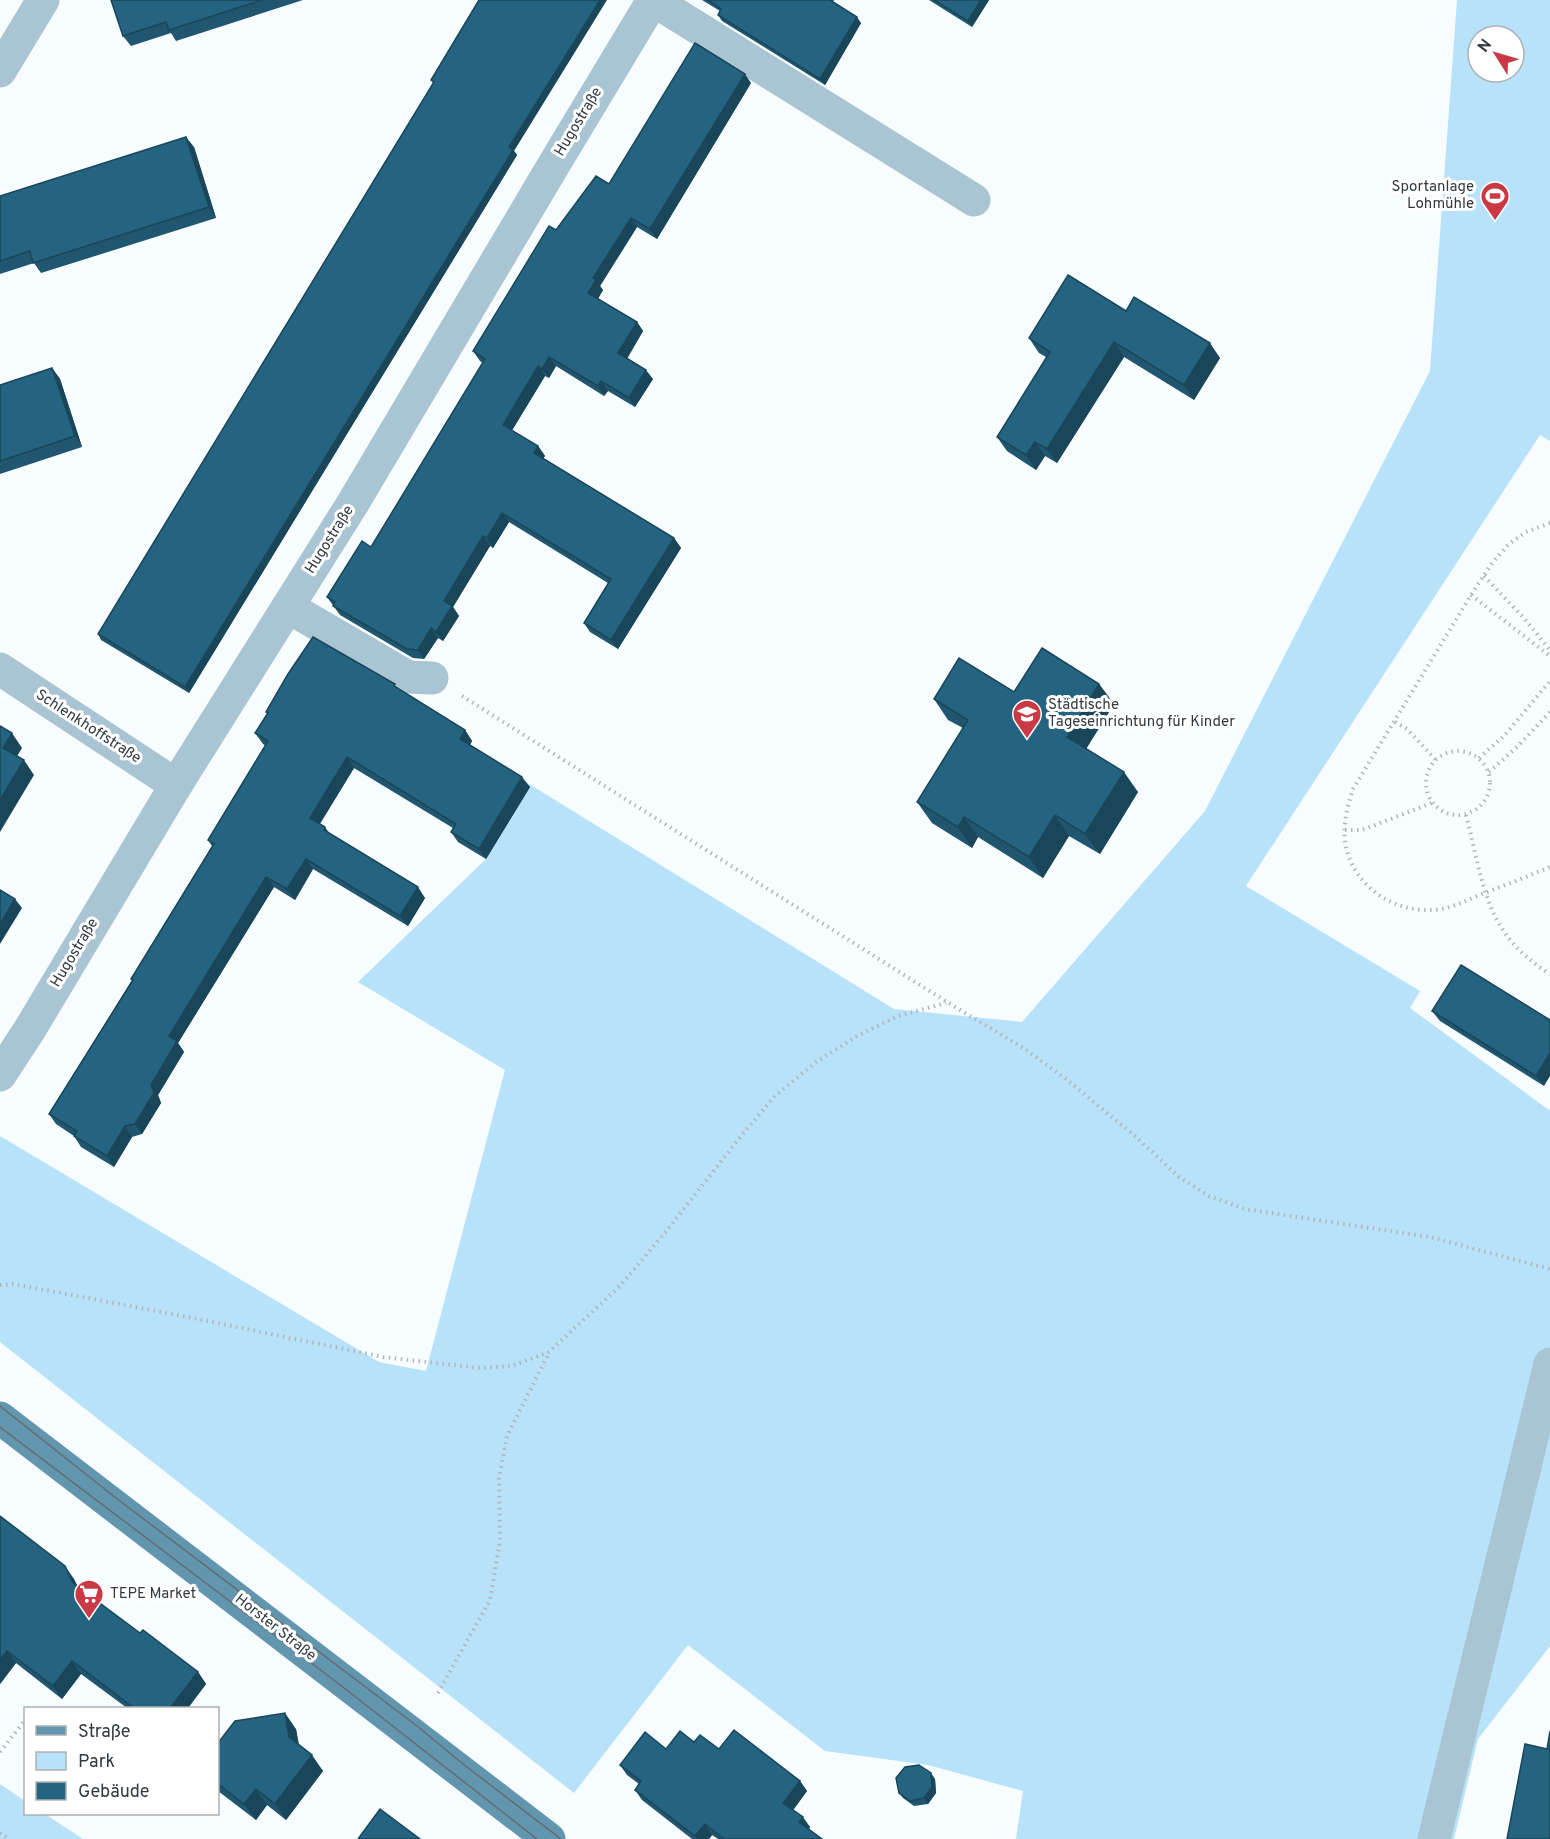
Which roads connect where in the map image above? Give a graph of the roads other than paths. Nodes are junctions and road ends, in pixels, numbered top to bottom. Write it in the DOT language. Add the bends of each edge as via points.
graph roads {
  1 [pos="43,0"];
  2 [pos="653,0"];
  3 [pos="0,71"];
  4 [pos="974,200"];
  5 [pos="288,607"];
  6 [pos="0,669"];
  7 [pos="432,678"];
  8 [pos="176,785"];
  9 [pos="0,1075"];
  10 [pos="1550,1364"];
  11 [pos="0,1418"];
  12 [pos="549,1839"];
  13 [pos="1434,1839"];
  1 -- 3 [label="street"];
  2 -- 4 [label="street"];
  2 -- 5 [label="street, Hugostraße"];
  5 -- 7 [label="street" via="408,677"];
  5 -- 8 [label="street, Hugostraße"];
  6 -- 8 [label="street, Schlenkhoffstraße"];
  8 -- 9 [label="street, Hugostraße"];
  10 -- 13 [label="street"];
  11 -- 12 [label="main road, Horster Straße"];
}
